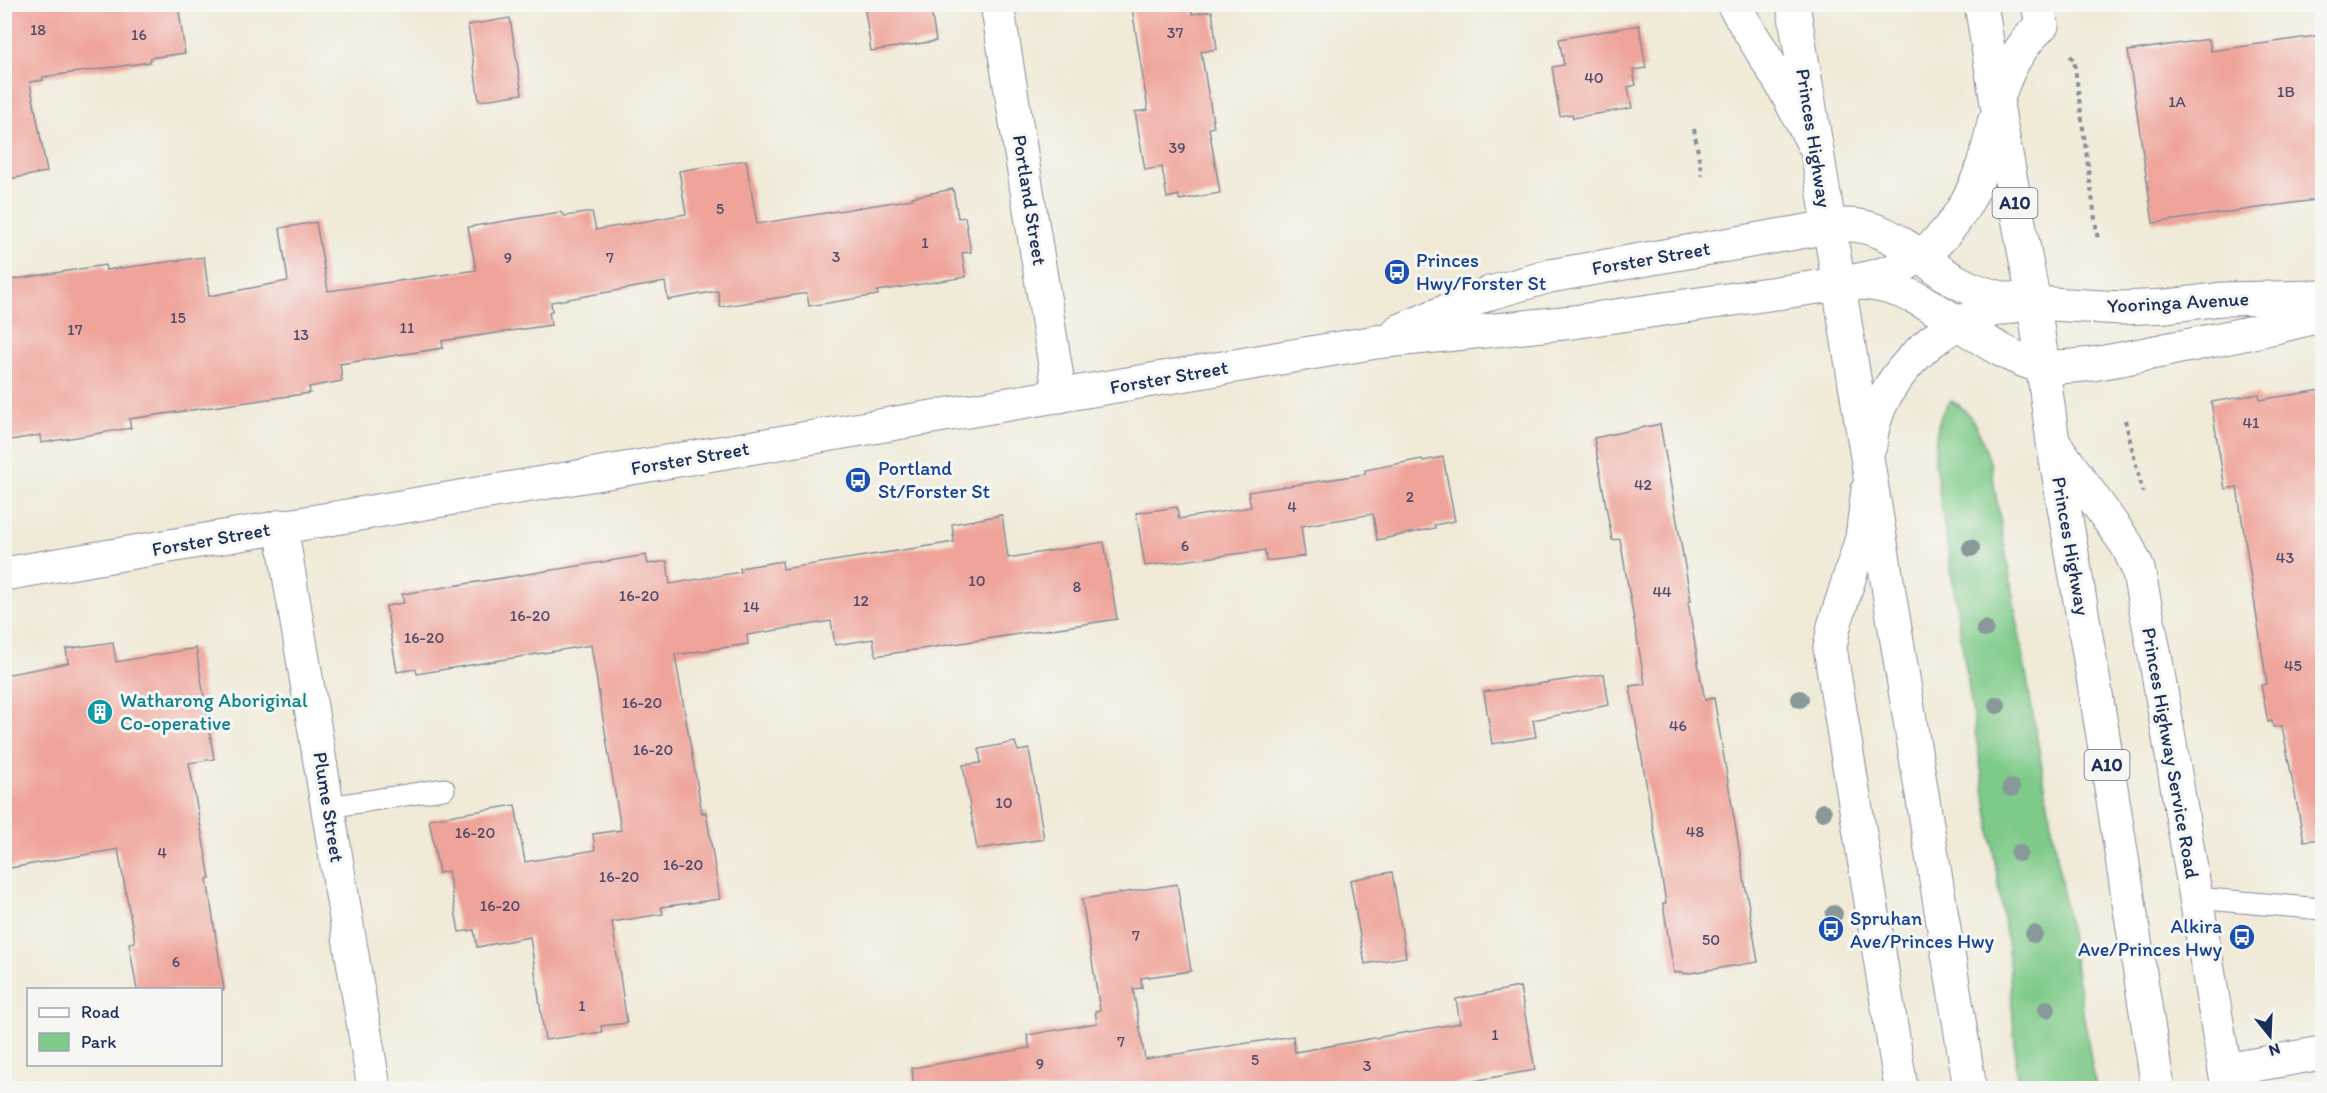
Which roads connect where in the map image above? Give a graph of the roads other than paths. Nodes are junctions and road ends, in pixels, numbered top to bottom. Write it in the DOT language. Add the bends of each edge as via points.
graph roads {
  1 [pos="997,4"];
  2 [pos="1733,4"];
  3 [pos="1793,4"];
  4 [pos="1981,4"];
  5 [pos="2040,15"];
  6 [pos="1997,103"];
  7 [pos="1815,147"];
  8 [pos="1829,227"];
  9 [pos="1920,255"];
  10 [pos="1839,284"];
  11 [pos="2322,297"];
  12 [pos="2034,303"];
  13 [pos="2322,315"];
  14 [pos="1960,324"];
  15 [pos="1376,342"];
  16 [pos="2044,367"];
  17 [pos="1060,396"];
  18 [pos="2053,442"];
  19 [pos="1870,473"];
  20 [pos="281,526"];
  21 [pos="4,574"];
  22 [pos="444,789"];
  23 [pos="329,807"];
  24 [pos="2195,898"];
  25 [pos="2322,909"];
  26 [pos="2322,1053"];
  27 [pos="2227,1079"];
  28 [pos="374,1089"];
  29 [pos="1901,1089"];
  30 [pos="1970,1089"];
  31 [pos="2158,1089"];
  1 -- 17 [label="main road, Portland Street"];
  2 -- 7 [label="main road"];
  3 -- 7 [label="main road, Princes Highway"];
  4 -- 6 [label="main road, Princes Highway / A10"];
  5 -- 6 [label="main road" via="2009,67"];
  6 -- 9 [label="main road" via="1986,157 1973,193 1957,219"];
  6 -- 12 [label="main road, Princes Highway / A10"];
  7 -- 8 [label="main road, Princes Highway"];
  8 -- 9 [label="main road, Forster Street" via="1866,227 1890,236"];
  8 -- 10 [label="main road, Princes Highway"];
  8 -- 15 [label="main road, Forster Street" via="1518,284 1461,304"];
  9 -- 10 [label="main road" via="1884,274"];
  9 -- 12 [label="main road, Forster Street" via="1952,279 1979,292"];
  10 -- 14 [label="main road" via="1872,284 1905,293"];
  10 -- 15 [label="main road, Forster Street" via="1573,322"];
  10 -- 19 [label="main road, Princes Highway"];
  11 -- 12 [label="main road, Yooringa Avenue" via="2228,298 2121,308"];
  12 -- 14 [label="main road" via="1988,312"];
  12 -- 16 [label="main road, Princes Highway / A10"];
  13 -- 16 [label="main road, Yooringa Avenue" via="2116,360"];
  14 -- 16 [label="main road" via="2008,355"];
  14 -- 19 [label="main road" via="1917,356 1892,385 1870,442"];
  15 -- 17 [label="main road, Forster Street"];
  16 -- 18 [label="main road, Princes Highway / A10"];
  17 -- 20 [label="main road, Forster Street"];
  18 -- 24 [label="main road, Princes Highway Service Road" via="2127,545 2138,569"];
  18 -- 31 [label="main road, Princes Highway / A10"];
  19 -- 29 [label="main road" via="1862,538 1830,648"];
  19 -- 30 [label="main road, Princes Highway"];
  20 -- 21 [label="main road, Forster Street"];
  20 -- 23 [label="main road, Plume Street"];
  22 -- 23 [label="lane"];
  23 -- 28 [label="main road, Plume Street"];
  24 -- 25 [label="lane"];
  24 -- 27 [label="main road, Princes Highway Service Road"];
  26 -- 27 [label="main road"];
}
